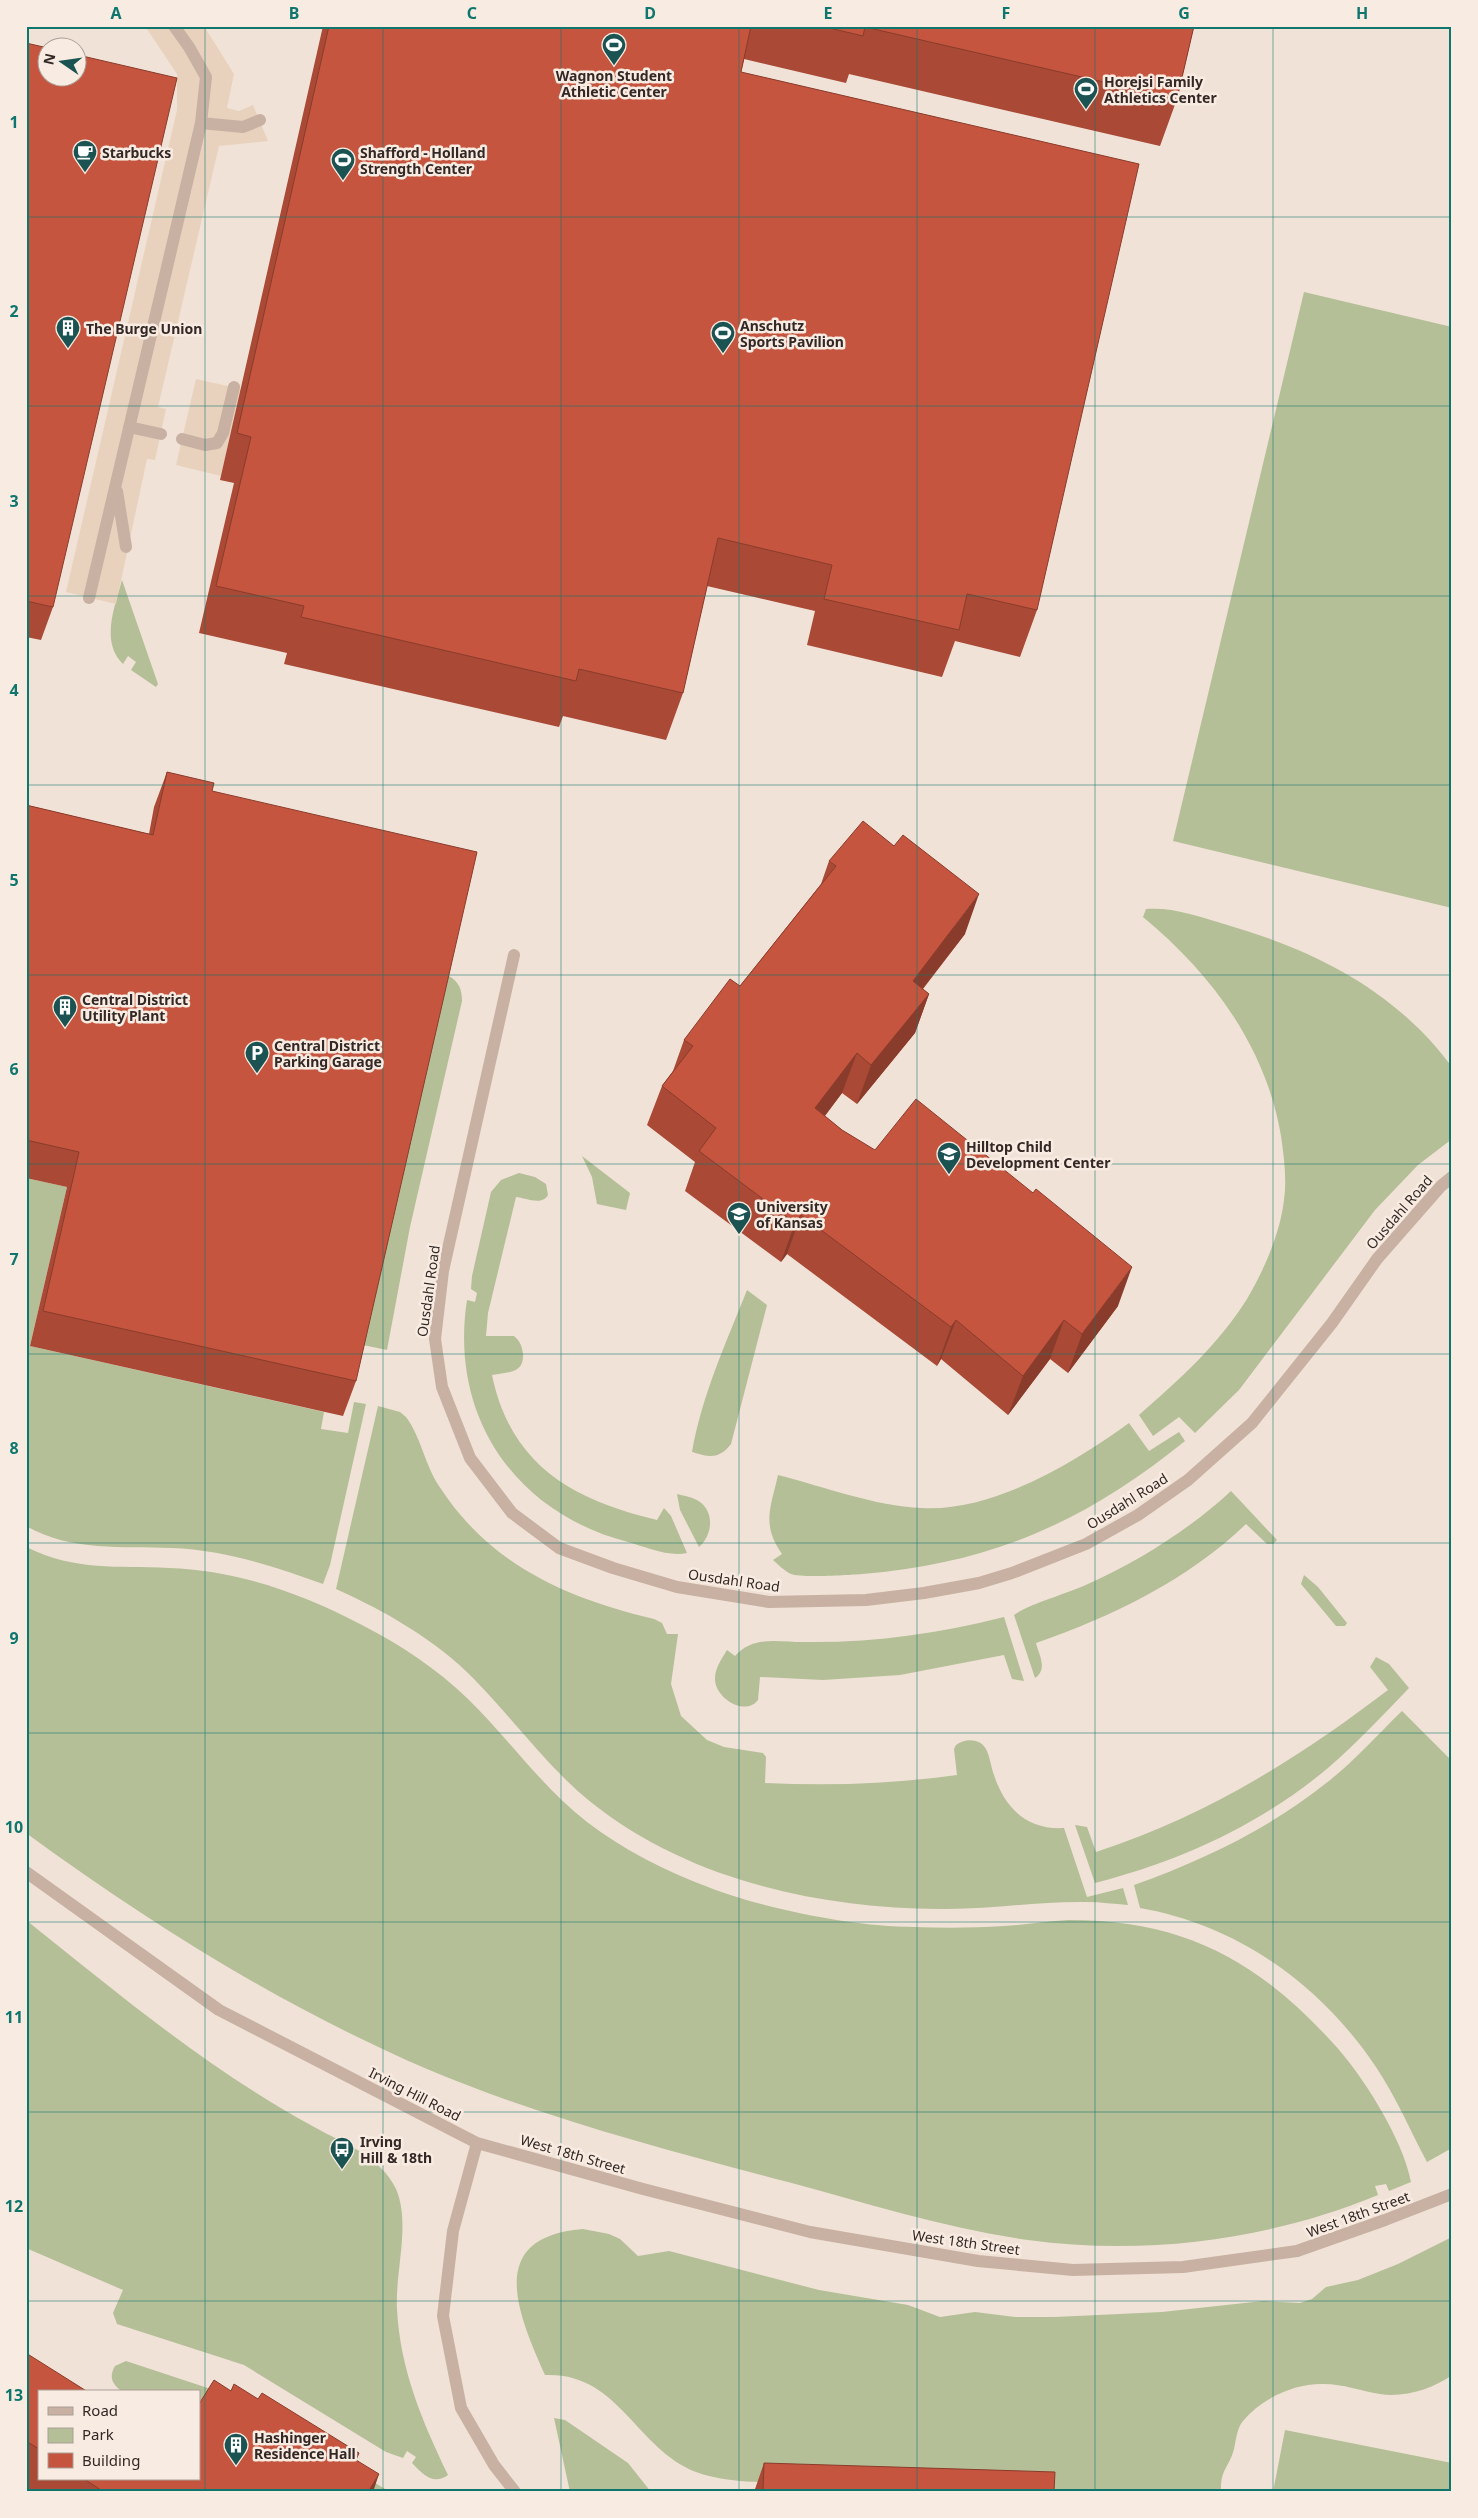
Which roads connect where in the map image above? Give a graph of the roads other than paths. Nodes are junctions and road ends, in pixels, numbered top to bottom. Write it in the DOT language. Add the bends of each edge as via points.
graph roads {
  1 [pos="174,26"];
  2 [pos="260,120"];
  3 [pos="201,122"];
  4 [pos="234,387"];
  5 [pos="129,426"];
  6 [pos="160,434"];
  7 [pos="182,439"];
  8 [pos="116,485"];
  9 [pos="126,548"];
  10 [pos="89,598"];
  11 [pos="514,955"];
  12 [pos="1452,1177"];
  13 [pos="26,1872"];
  14 [pos="477,2143"];
  15 [pos="1452,2194"];
  16 [pos="515,2492"];
  1 -- 3 [label="street" via="206,77"];
  2 -- 3 [label="street" via="243,128"];
  3 -- 5 [label="street"];
  4 -- 7 [label="street" via="223,433 217,442 205,444"];
  5 -- 6 [label="street"];
  5 -- 8 [label="street"];
  8 -- 9 [label="street"];
  8 -- 10 [label="street"];
  11 -- 12 [label="street, Ousdahl Road" via="444,1271 435,1339 442,1387 470,1458 512,1513 559,1548 677,1587 769,1602 866,1600 979,1583 1086,1544 1138,1515 1188,1480 1252,1422 1332,1323 1377,1259"];
  13 -- 14 [label="street, Irving Hill Road" via="219,2010"];
  14 -- 15 [label="street, West 18th Street" via="810,2232 978,2261 1073,2270 1183,2267 1297,2251"];
  14 -- 16 [label="street" via="454,2232 443,2316 461,2408 494,2465"];
}
